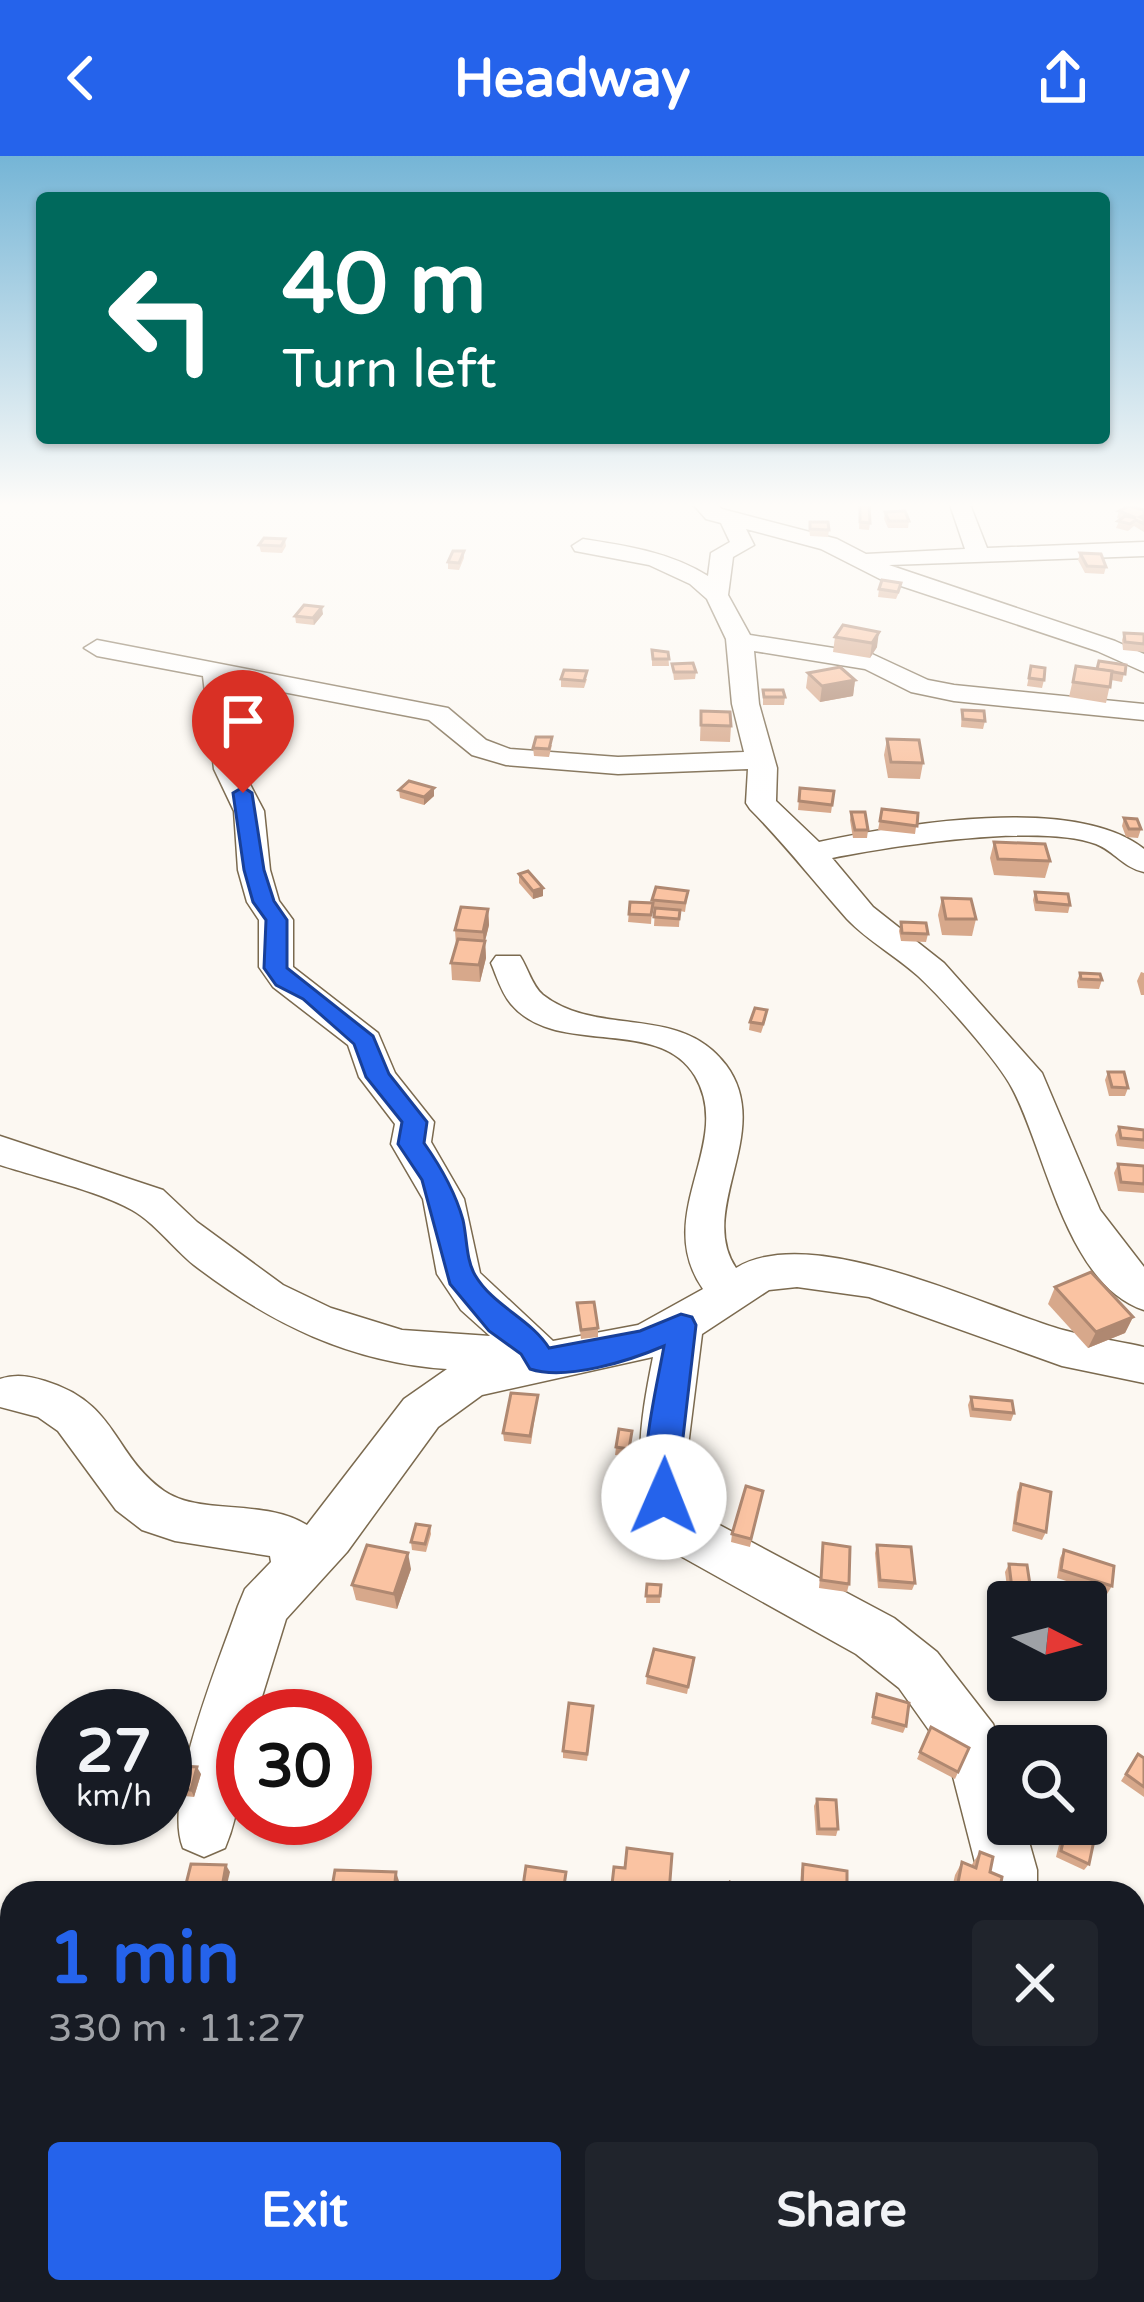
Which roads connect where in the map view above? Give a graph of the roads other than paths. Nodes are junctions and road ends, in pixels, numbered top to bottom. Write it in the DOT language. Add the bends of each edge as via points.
graph roads {
  1 [pos="723,602"];
  2 [pos="973,602"];
  3 [pos="740,641"];
  4 [pos="97,648"];
  5 [pos="1144,664"];
  6 [pos="216,672"];
  7 [pos="1144,712"];
  8 [pos="761,759"];
  9 [pos="812,853"];
  10 [pos="1144,863"];
  11 [pos="508,963"];
  12 [pos="0,1150"];
  13 [pos="730,1293"];
  14 [pos="1144,1293"];
  15 [pos="681,1325"];
  16 [pos="538,1361"];
  17 [pos="1144,1365"];
  18 [pos="15,1393"];
  19 [pos="298,1571"];
  20 [pos="204,1827"];
  21 [pos="1007,1881"];
  1 -- 3 [label="street"];
  2 -- 5 [label="street"];
  3 -- 7 [label="street" via="872,662 954,693"];
  3 -- 8 [label="street" via="747,716"];
  4 -- 6 [label="street"];
  6 -- 8 [label="street" via="438,714 483,749 522,758"];
  6 -- 16 [label="street" via="229,769 249,811 263,902 276,920 276,968 365,1041 378,1077 415,1122 411,1144 442,1198 460,1277"];
  8 -- 9 [label="street" via="761,803"];
  9 -- 10 [label="street" via="1048,830 1107,837"];
  9 -- 14 [label="street" via="861,914 932,970 1029,1082 1082,1215"];
  11 -- 13 [label="street" via="524,998 566,1022 660,1034 701,1055 727,1114 703,1225 704,1258"];
  12 -- 16 [label="street" via="148,1201 267,1297 316,1320 402,1348"];
  13 -- 15 [label="street"];
  13 -- 17 [label="street" via="777,1272 872,1281 1062,1348"];
  15 -- 16 [label="street" via="646,1341"];
  15 -- 21 [label="street" via="662,1468 677,1528 875,1636 918,1670 973,1744"];
  16 -- 19 [label="street" via="466,1382 421,1413"];
  18 -- 19 [label="street" via="77,1418 109,1468 154,1512 190,1525 277,1533 293,1544"];
  19 -- 20 [label="street" via="265,1606 246,1653"];
}
